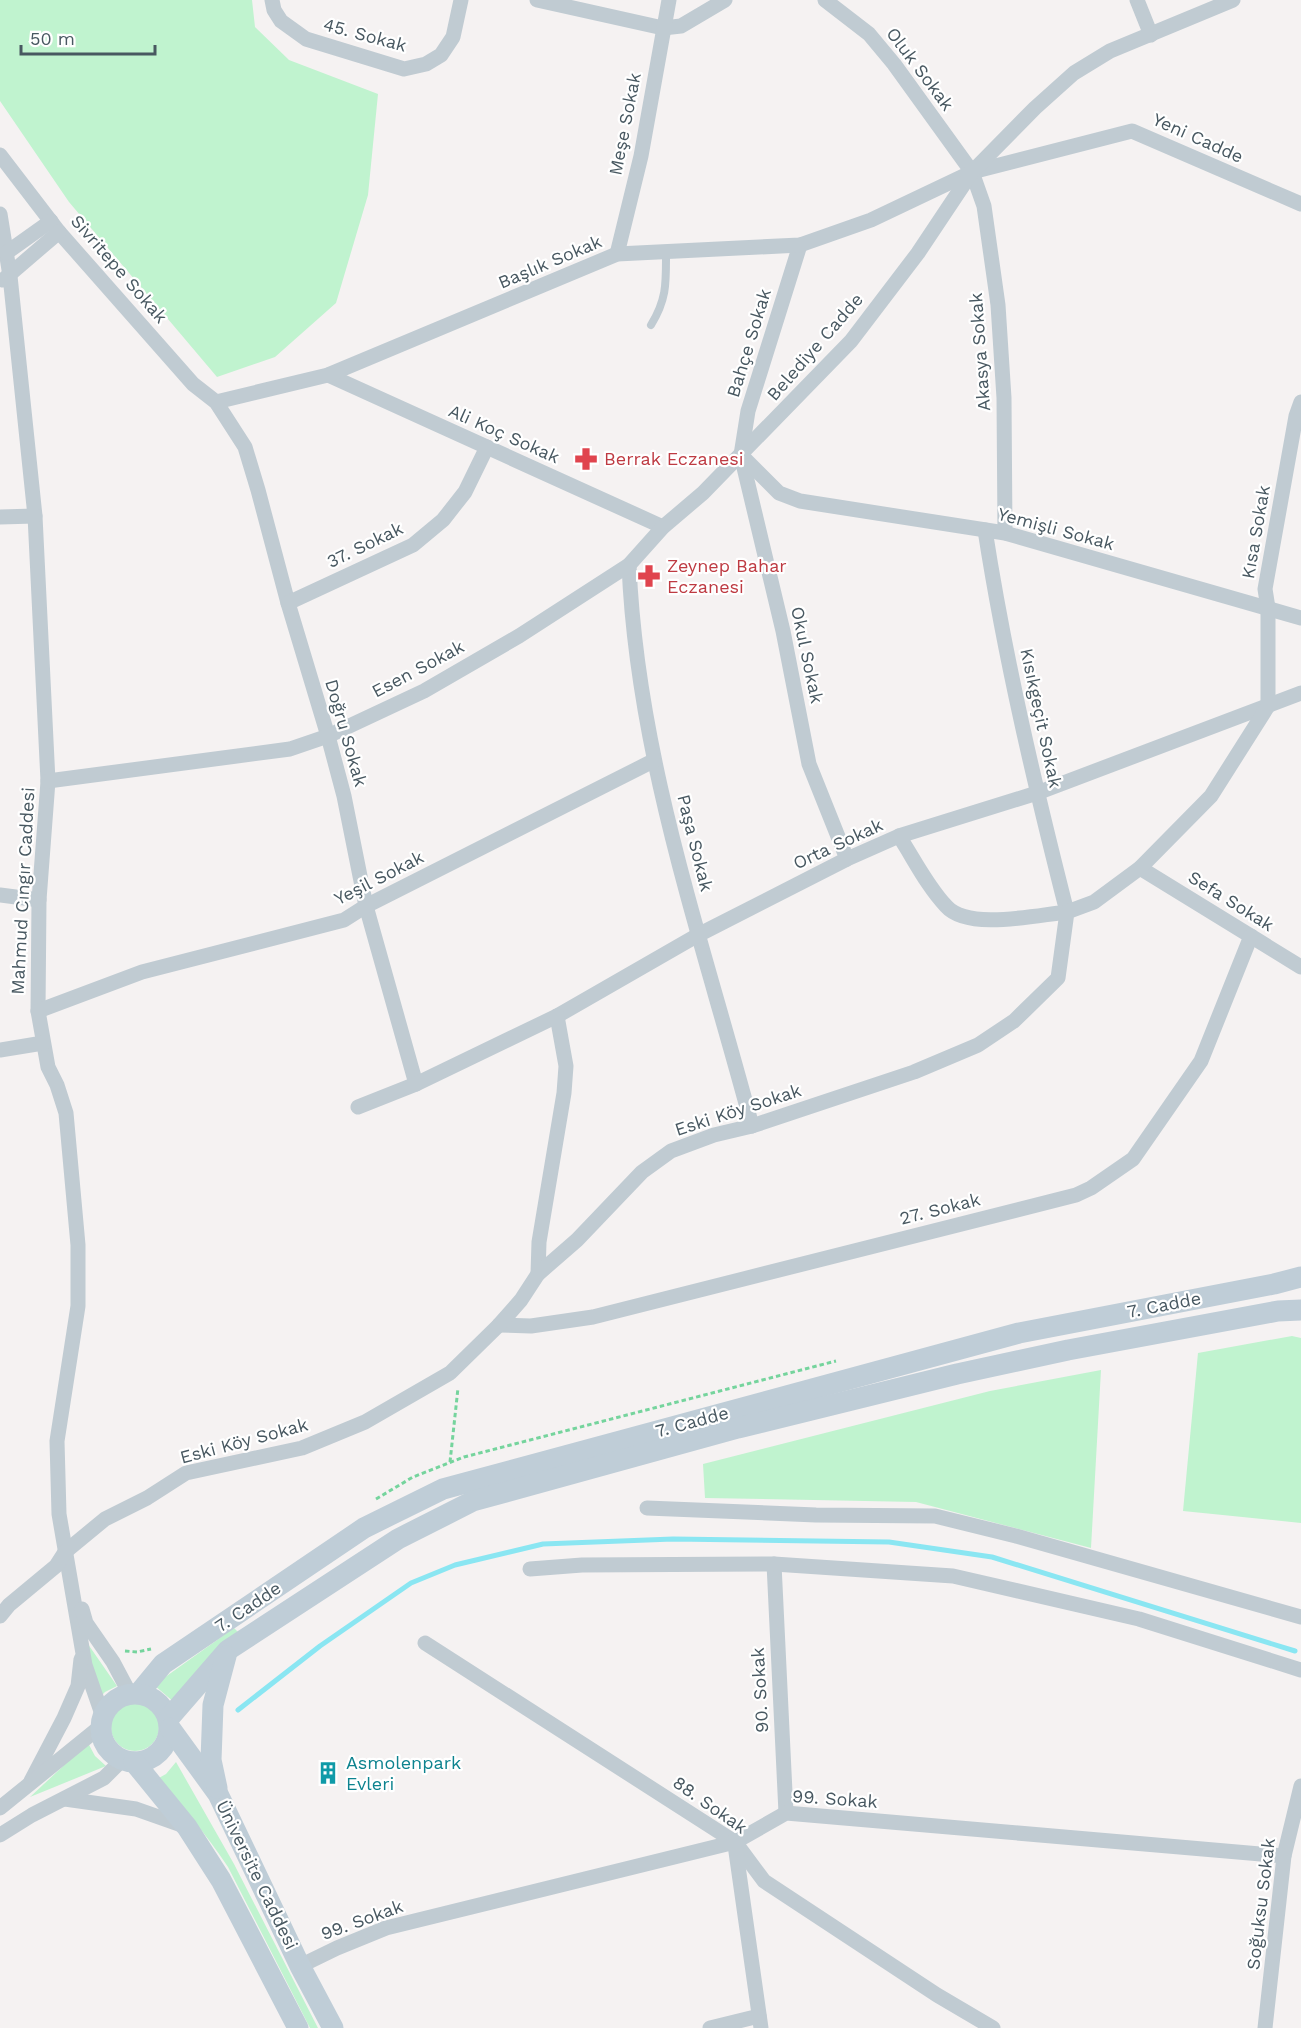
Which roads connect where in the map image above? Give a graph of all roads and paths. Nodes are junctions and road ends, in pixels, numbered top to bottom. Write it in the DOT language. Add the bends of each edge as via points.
graph roads {
  1 [pos="272,0"];
  2 [pos="461,0"];
  3 [pos="537,0"];
  4 [pos="669,0"];
  5 [pos="725,0"];
  6 [pos="825,0"];
  7 [pos="1137,0"];
  8 [pos="1233,0"];
  9 [pos="663,28"];
  10 [pos="1151,35"];
  11 [pos="0,155"];
  12 [pos="972,172"];
  13 [pos="1301,204"];
  14 [pos="0,214"];
  15 [pos="55,227"];
  16 [pos="800,245"];
  17 [pos="6,253"];
  18 [pos="666,253"];
  19 [pos="617,254"];
  20 [pos="5,278"];
  21 [pos="651,325"];
  22 [pos="328,375"];
  23 [pos="216,402"];
  24 [pos="1301,402"];
  25 [pos="487,447"];
  26 [pos="741,455"];
  27 [pos="1294,466"];
  28 [pos="35,516"];
  29 [pos="0,517"];
  30 [pos="663,527"];
  31 [pos="985,530"];
  32 [pos="1005,533"];
  33 [pos="629,565"];
  34 [pos="288,603"];
  35 [pos="1269,608"];
  36 [pos="1301,618"];
  37 [pos="1301,693"];
  38 [pos="1268,706"];
  39 [pos="328,736"];
  40 [pos="653,761"];
  41 [pos="48,781"];
  42 [pos="1037,793"];
  43 [pos="899,836"];
  44 [pos="847,859"];
  45 [pos="1140,868"];
  46 [pos="0,896"];
  47 [pos="39,900"];
  48 [pos="366,906"];
  49 [pos="1067,912"];
  50 [pos="698,935"];
  51 [pos="1251,936"];
  52 [pos="1301,967"];
  53 [pos="38,1011"];
  54 [pos="557,1016"];
  55 [pos="43,1043"];
  56 [pos="0,1050"];
  57 [pos="416,1084"];
  58 [pos="358,1107"];
  59 [pos="752,1126"];
  60 [pos="538,1274"];
  61 [pos="1301,1277"];
  62 [pos="1301,1310"];
  63 [pos="499,1325"];
  64 [pos="461,1362"];
  65 [pos="450,1462"];
  66 [pos="647,1508"];
  67 [pos="65,1552"];
  68 [pos="774,1564"];
  69 [pos="530,1569"];
  70 [pos="70,1575"];
  71 [pos="0,1616"];
  72 [pos="1301,1617"];
  73 [pos="425,1643"];
  74 [pos="82,1650"];
  75 [pos="228,1650"];
  76 [pos="1301,1670"];
  77 [pos="135,1694"];
  78 [pos="102,1721"];
  79 [pos="169,1723"];
  80 [pos="128,1761"];
  81 [pos="31,1781"];
  82 [pos="1301,1786"];
  83 [pos="218,1794"];
  84 [pos="65,1799"];
  85 [pos="0,1808"];
  86 [pos="786,1813"];
  87 [pos="187,1827"];
  88 [pos="0,1835"];
  89 [pos="735,1842"];
  90 [pos="1284,1856"];
  91 [pos="300,1966"];
  92 [pos="760,2022"];
  93 [pos="298,2028"];
  94 [pos="333,2028"];
  95 [pos="710,2028"];
  96 [pos="993,2028"];
  97 [pos="1265,2028"];
  1 -- 2 [label="street, 45. Sokak" via="281,21 306,39 404,69 426,64 441,55 453,37"];
  3 -- 9 [label="street"];
  4 -- 9 [label="street, Meşe Sokak"];
  5 -- 9 [label="street" via="681,26"];
  6 -- 12 [label="street, Oluk Sokak" via="869,34"];
  7 -- 10 [label="street"];
  8 -- 10 [label="street"];
  9 -- 19 [label="street, Meşe Sokak" via="641,156"];
  10 -- 12 [label="street" via="1110,51 1074,73"];
  11 -- 15 [label="street, Sivritepe Sokak"];
  12 -- 13 [label="street, Yeni Cadde" via="1132,131"];
  12 -- 16 [label="street, Başlık Sokak" via="871,220"];
  12 -- 26 [label="street, Belediye Cadde" via="918,253 851,341"];
  12 -- 32 [label="street, Akasya Sokak" via="984,206 998,305 1004,398"];
  14 -- 17 [label="street, Mahmud Cıngır Caddesi"];
  15 -- 17 [label="street"];
  15 -- 20 [label="street"];
  15 -- 23 [label="street, Sivritepe Sokak" via="193,384"];
  16 -- 18 [label="street, Başlık Sokak"];
  16 -- 26 [label="street, Bahçe Sokak" via="748,411"];
  17 -- 20 [label="street, Mahmud Cıngır Caddesi"];
  18 -- 19 [label="street, Başlık Sokak"];
  18 -- 21 [label="lane" via="666,285 661,309"];
  19 -- 22 [label="street, Başlık Sokak"];
  20 -- 28 [label="street, Mahmud Cıngır Caddesi"];
  22 -- 23 [label="street, Başlık Sokak"];
  22 -- 25 [label="street, Ali Koç Sokak"];
  23 -- 34 [label="street, Doğru Sokak" via="245,447"];
  24 -- 27 [label="street, Kısa Sokak" via="1296,416"];
  25 -- 30 [label="street, Ali Koç Sokak"];
  25 -- 34 [label="street, 37. Sokak" via="465,492 443,520 413,545"];
  26 -- 30 [label="street, Belediye Cadde"];
  26 -- 31 [label="street, Yemişli Sokak" via="779,493 800,501"];
  26 -- 44 [label="street, Okul Sokak" via="783,631 809,764"];
  27 -- 35 [label="street, Kısa Sokak" via="1265,589"];
  28 -- 29 [label="street"];
  28 -- 41 [label="street, Mahmud Cıngır Caddesi"];
  30 -- 33 [label="street, Esen Sokak"];
  31 -- 32 [label="street, Yemişli Sokak"];
  31 -- 42 [label="street, Kısıkgeçit Sokak" via="997,607"];
  32 -- 35 [label="street, Yemişli Sokak"];
  33 -- 39 [label="street, Esen Sokak" via="424,691"];
  33 -- 40 [label="street, Paşa Sokak" via="631,617"];
  34 -- 39 [label="street, Doğru Sokak"];
  35 -- 36 [label="street, Yemişli Sokak"];
  35 -- 38 [label="street, Kısa Sokak"];
  37 -- 38 [label="street, Orta Sokak"];
  38 -- 42 [label="street, Orta Sokak"];
  38 -- 45 [label="street" via="1211,796"];
  39 -- 41 [label="street, Esen Sokak" via="290,749"];
  39 -- 48 [label="street, Doğru Sokak"];
  40 -- 48 [label="street, Yeşil Sokak"];
  40 -- 50 [label="street, Paşa Sokak"];
  41 -- 47 [label="street, Mahmud Cıngır Caddesi"];
  42 -- 43 [label="street, Orta Sokak"];
  42 -- 49 [label="street, Kısıkgeçit Sokak"];
  43 -- 44 [label="street, Orta Sokak"];
  43 -- 49 [label="street" via="947,908 962,917 983,921"];
  44 -- 50 [label="street, Orta Sokak"];
  45 -- 49 [label="street" via="1094,902"];
  45 -- 51 [label="street, Sefa Sokak"];
  46 -- 47 [label="street"];
  47 -- 53 [label="street, Mahmud Cıngır Caddesi"];
  48 -- 53 [label="street, Yeşil Sokak" via="344,920 142,972"];
  48 -- 57 [label="street, Doğru Sokak"];
  49 -- 59 [label="street, Eski Köy Sokak" via="1058,978 1014,1021 978,1045 914,1071"];
  50 -- 54 [label="street, Orta Sokak"];
  50 -- 59 [label="street, Paşa Sokak"];
  51 -- 52 [label="street, Sefa Sokak"];
  51 -- 63 [label="street, 27. Sokak" via="1201,1061 1132,1159 1091,1188 1076,1195 593,1317 531,1326"];
  53 -- 55 [label="street, Mahmud Cıngır Caddesi"];
  54 -- 57 [label="street, Orta Sokak"];
  54 -- 60 [label="street" via="566,1066 539,1242"];
  55 -- 56 [label="street"];
  55 -- 67 [label="street, Mahmud Cıngır Caddesi" via="66,1113 78,1245 78,1306 57,1441 59,1514"];
  57 -- 58 [label="street, Orta Sokak"];
  59 -- 60 [label="street, Eski Köy Sokak" via="671,1151 642,1172 578,1240"];
  60 -- 63 [label="street, Eski Köy Sokak"];
  61 -- 77 [label="main road, 7. Cadde" via="1019,1333 443,1489 355,1534 164,1664"];
  62 -- 75 [label="main road, 7. Cadde" via="1266,1313 957,1374 738,1428 473,1501 398,1539"];
  63 -- 64 [label="street, Eski Köy Sokak"];
  64 -- 65 [label="path"];
  64 -- 67 [label="street, Eski Köy Sokak" via="450,1373 390,1409 302,1448 186,1473 105,1519"];
  66 -- 72 [label="street" via="935,1516"];
  67 -- 70 [label="street, Mahmud Cıngır Caddesi"];
  67 -- 71 [label="street, Eski Köy Sokak" via="56,1566"];
  68 -- 69 [label="street"];
  68 -- 76 [label="street" via="953,1576 1139,1620"];
  68 -- 86 [label="street, 90. Sokak"];
  70 -- 74 [label="street, Mahmud Cıngır Caddesi"];
  70 -- 77 [label="street, Mahmud Cıngır Caddesi" via="86,1623"];
  73 -- 89 [label="street, 88. Sokak"];
  74 -- 78 [label="street, Mahmud Cıngır Caddesi"];
  74 -- 81 [label="street" via="78,1686"];
  75 -- 79 [label="main road, 7. Cadde"];
  75 -- 83 [label="main road" via="213,1705 211,1760"];
  77 -- 78 [label="main road" via="113,1701"];
  77 -- 79 [label="main road" via="158,1701"];
  78 -- 80 [label="main road" via="106,1746"];
  78 -- 81 [label="street"];
  79 -- 80 [label="main road" via="169,1737 159,1753 152,1758"];
  79 -- 83 [label="main road, Üniversite Caddesi"];
  80 -- 84 [label="street"];
  80 -- 87 [label="main road, Üniversite Caddesi"];
  81 -- 85 [label="street"];
  82 -- 90 [label="street, Soğuksu Sokak"];
  83 -- 91 [label="main road, Üniversite Caddesi"];
  84 -- 87 [label="street" via="136,1809"];
  84 -- 88 [label="street"];
  86 -- 89 [label="street, 99. Sokak"];
  86 -- 90 [label="street, 99. Sokak"];
  87 -- 93 [label="main road, Üniversite Caddesi" via="221,1880"];
  89 -- 91 [label="street, 99. Sokak" via="386,1929"];
  89 -- 92 [label="street"];
  89 -- 96 [label="street, 88. Sokak" via="764,1881"];
  90 -- 97 [label="street, Soğuksu Sokak"];
  91 -- 94 [label="main road, Üniversite Caddesi"];
  92 -- 95 [label="street"];
}
